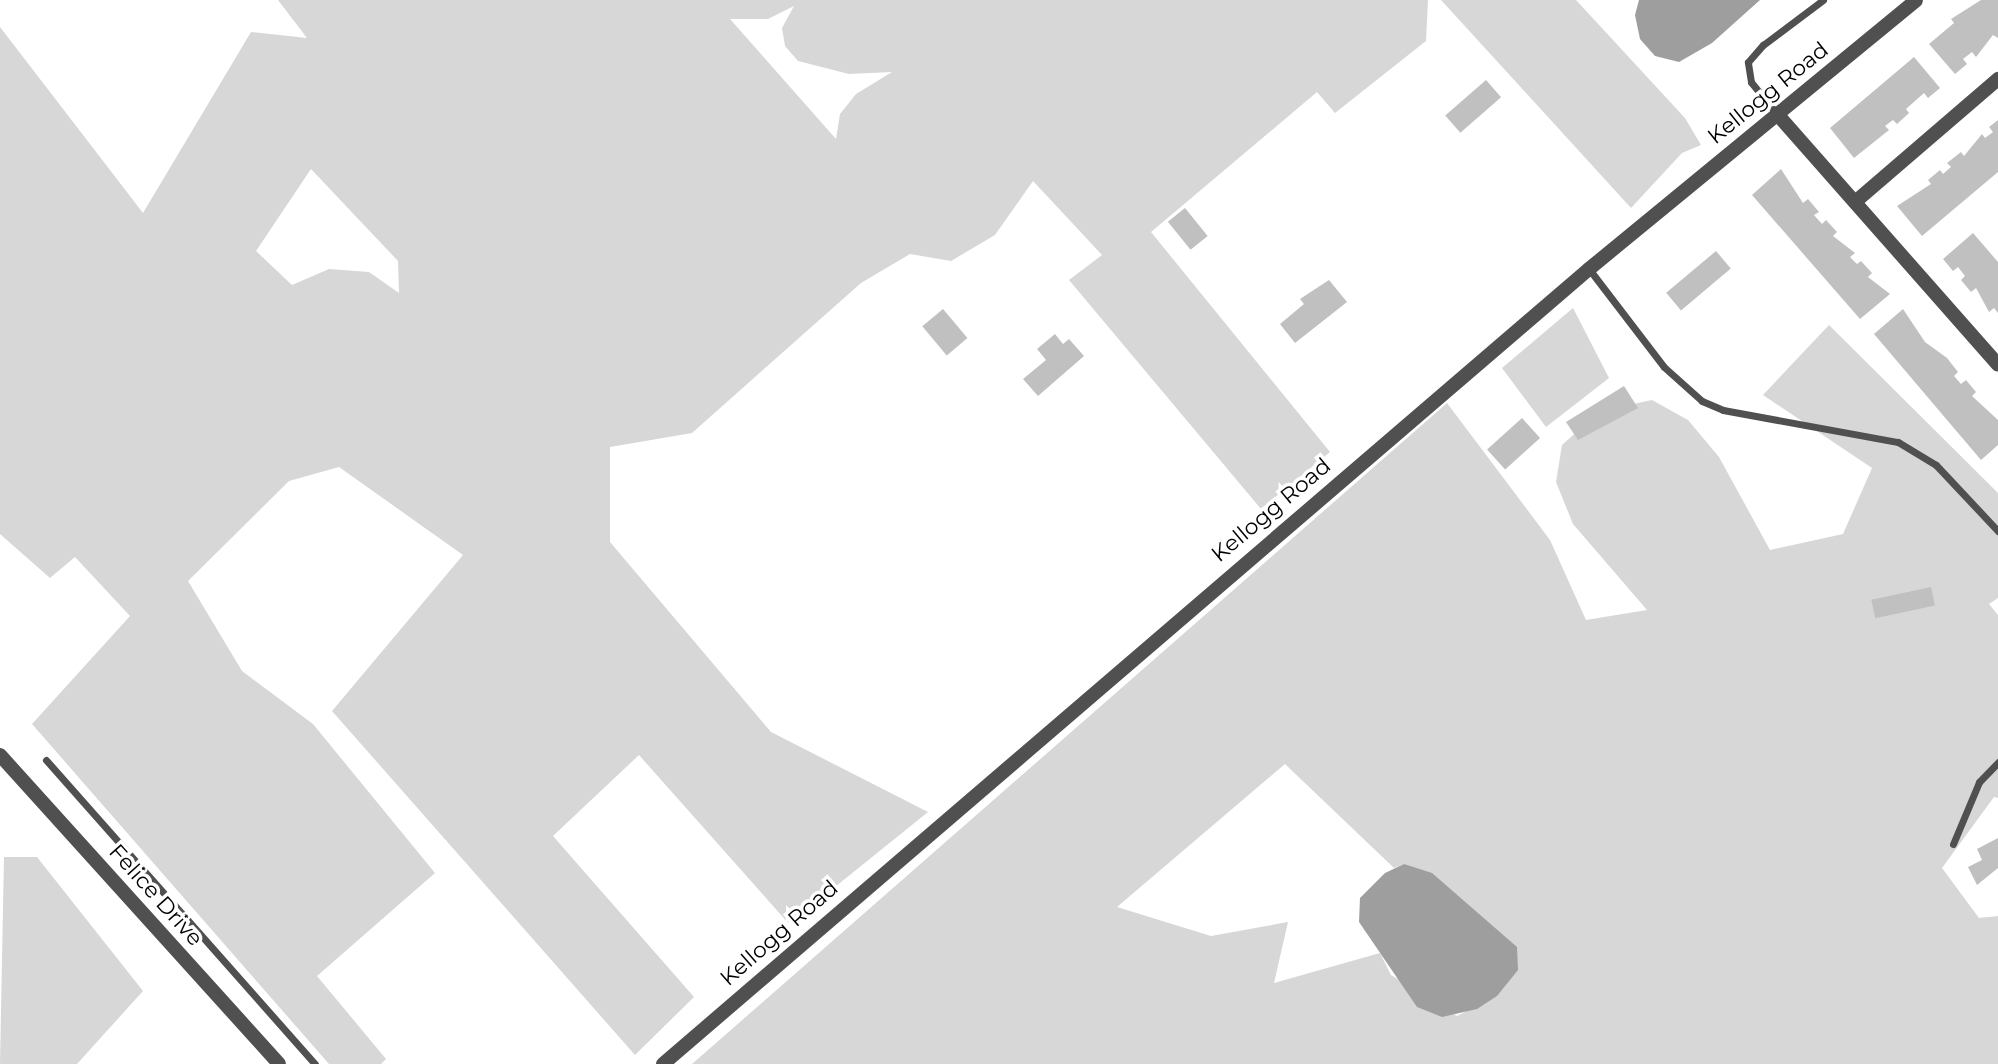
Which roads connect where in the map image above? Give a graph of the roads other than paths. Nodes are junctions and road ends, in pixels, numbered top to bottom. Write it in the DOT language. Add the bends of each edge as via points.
graph roads {
  1 [pos="1823,0"];
  2 [pos="1916,0"];
  3 [pos="1810,4"];
  4 [pos="1998,79"];
  5 [pos="1777,114"];
  6 [pos="1855,202"];
  7 [pos="1589,269"];
  8 [pos="1998,365"];
  9 [pos="1998,531"];
  10 [pos="0,755"];
  11 [pos="46,760"];
  12 [pos="1998,762"];
  13 [pos="1953,844"];
  14 [pos="279,1064"];
  15 [pos="315,1064"];
  16 [pos="663,1064"];
  1 -- 3 [label="lane"];
  2 -- 5 [label="street, Kellogg Road"];
  3 -- 5 [label="lane" via="1748,62 1751,82"];
  4 -- 6 [label="street"];
  5 -- 6 [label="street"];
  5 -- 7 [label="street, Kellogg Road"];
  6 -- 8 [label="street"];
  7 -- 9 [label="lane" via="1664,367 1702,401 1723,410 1898,442 1936,465"];
  7 -- 16 [label="street, Kellogg Road"];
  10 -- 14 [label="street, Felice Drive"];
  11 -- 15 [label="lane"];
  12 -- 13 [label="lane" via="1979,782"];
}
